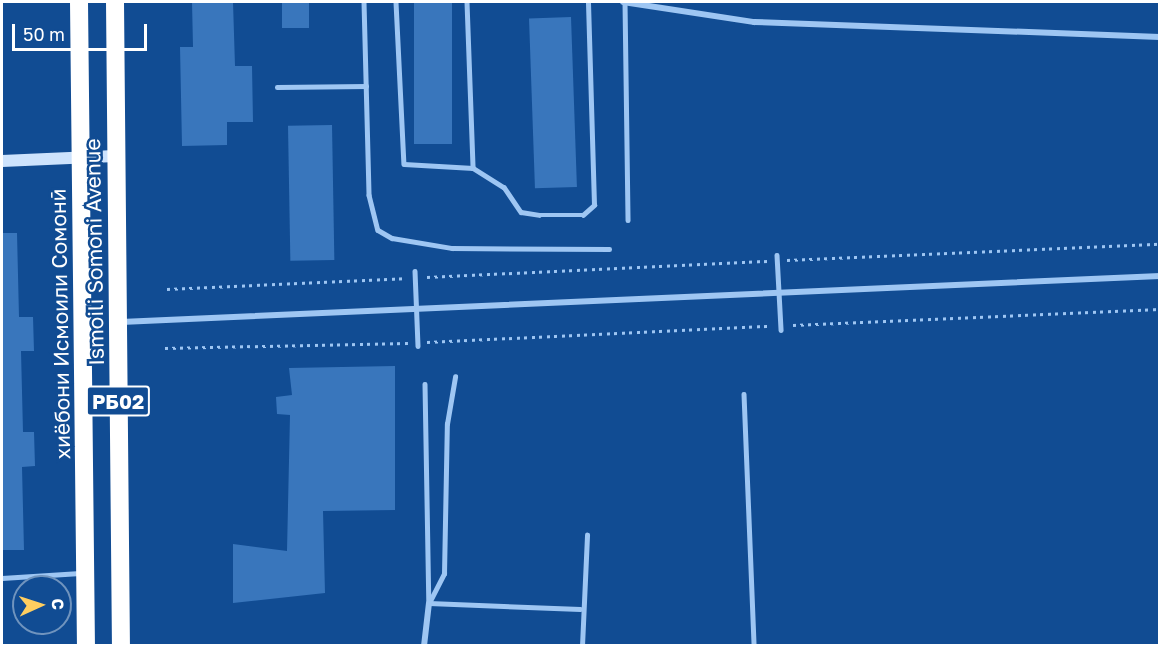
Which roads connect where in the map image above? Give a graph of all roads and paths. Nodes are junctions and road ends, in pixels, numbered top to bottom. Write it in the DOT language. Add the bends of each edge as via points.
graph roads {
  1 [pos="79,2"];
  2 [pos="115,2"];
  3 [pos="364,2"];
  4 [pos="396,2"];
  5 [pos="467,2"];
  6 [pos="588,2"];
  7 [pos="624,2"];
  8 [pos="1160,37"];
  9 [pos="366,86"];
  10 [pos="277,87"];
  11 [pos="115,156"];
  12 [pos="80,157"];
  13 [pos="2,161"];
  14 [pos="473,168"];
  15 [pos="628,220"];
  16 [pos="1160,244"];
  17 [pos="609,249"];
  18 [pos="777,258"];
  19 [pos="415,274"];
  20 [pos="1160,276"];
  21 [pos="168,289"];
  22 [pos="779,293"];
  23 [pos="417,309"];
  24 [pos="1160,309"];
  25 [pos="117,322"];
  26 [pos="780,328"];
  27 [pos="418,344"];
  28 [pos="165,348"];
  29 [pos="455,377"];
  30 [pos="425,384"];
  31 [pos="744,394"];
  32 [pos="587,535"];
  33 [pos="86,572"];
  34 [pos="2,578"];
  35 [pos="429,603"];
  36 [pos="580,609"];
  37 [pos="86,645"];
  38 [pos="121,645"];
  39 [pos="424,645"];
  40 [pos="582,645"];
  41 [pos="754,645"];
  1 -- 12 [label="highway, хиёбони Исмоили Сомонӣ / РБ02"];
  2 -- 11 [label="highway, Ismoili Somoni Avenue / РБ02"];
  3 -- 9 [label="lane"];
  4 -- 14 [label="lane" via="401,159 416,169"];
  5 -- 14 [label="lane"];
  6 -- 14 [label="lane" via="592,210 583,215 528,214 516,208 504,187"];
  7 -- 8 [label="street" via="764,23"];
  7 -- 15 [label="lane"];
  9 -- 10 [label="lane"];
  9 -- 17 [label="lane" via="370,212 384,235 452,248"];
  11 -- 12 [label="street, Ismoili Somoni Avenue"];
  11 -- 25 [label="highway, Ismoili Somoni Avenue / РБ02"];
  12 -- 13 [label="street, Ismoili Somoni Avenue"];
  12 -- 33 [label="highway, хиёбони Исмоили Сомонӣ / РБ02"];
  16 -- 18 [label="path"];
  18 -- 19 [label="path"];
  18 -- 22 [label="lane"];
  19 -- 21 [label="path"];
  19 -- 23 [label="lane"];
  20 -- 22 [label="street"];
  22 -- 23 [label="street"];
  22 -- 26 [label="lane"];
  23 -- 25 [label="street"];
  23 -- 27 [label="lane"];
  24 -- 26 [label="path"];
  25 -- 38 [label="highway, Ismoili Somoni Avenue / РБ02"];
  26 -- 27 [label="path"];
  27 -- 28 [label="path"];
  29 -- 35 [label="lane" via="447,424 444,573"];
  30 -- 35 [label="lane"];
  31 -- 41 [label="lane"];
  32 -- 36 [label="lane"];
  33 -- 34 [label="lane"];
  33 -- 37 [label="highway, хиёбони Исмоили Сомонӣ / РБ02"];
  35 -- 36 [label="lane"];
  35 -- 39 [label="street"];
  36 -- 40 [label="lane"];
}
